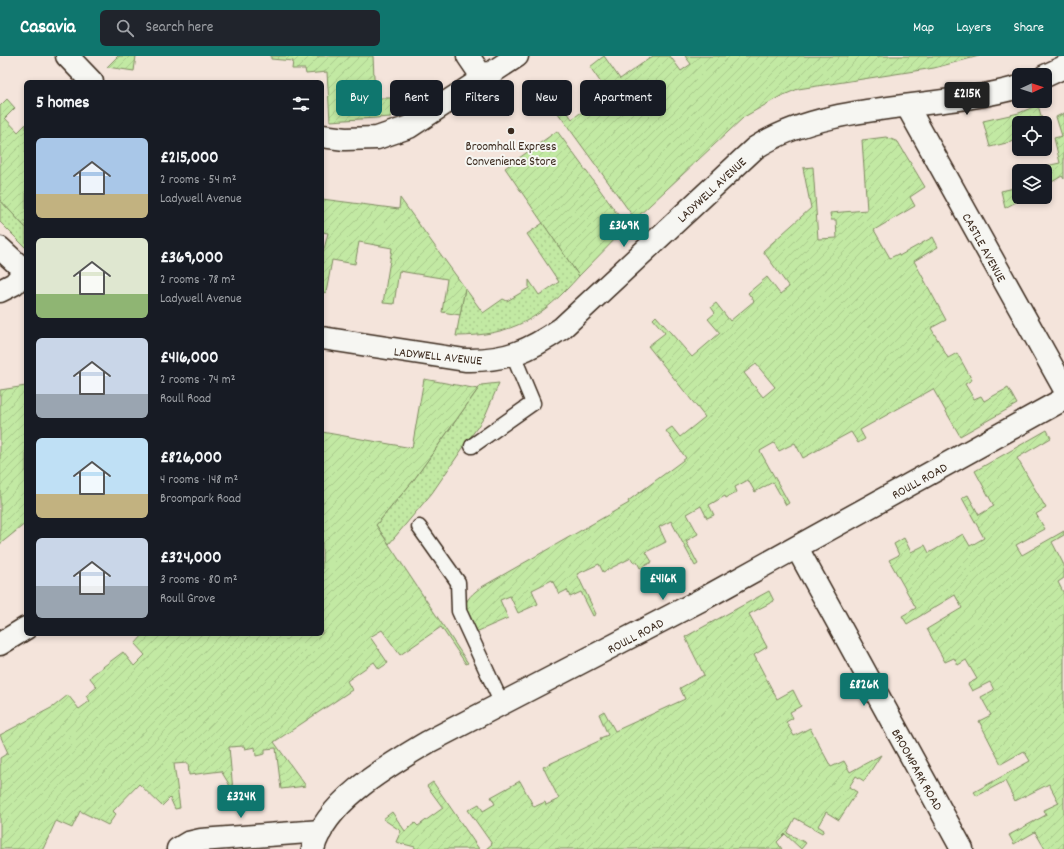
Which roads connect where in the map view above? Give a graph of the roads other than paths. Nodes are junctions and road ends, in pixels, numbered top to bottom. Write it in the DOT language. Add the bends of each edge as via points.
graph roads {
  1 [pos="67,56"];
  2 [pos="468,56"];
  3 [pos="517,56"];
  4 [pos="1064,67"];
  5 [pos="1052,73"];
  6 [pos="483,78"];
  7 [pos="90,80"];
  8 [pos="1012,89"];
  9 [pos="907,106"];
  10 [pos="324,136"];
  11 [pos="0,248"];
  12 [pos="24,271"];
  13 [pos="24,273"];
  14 [pos="0,291"];
  15 [pos="324,338"];
  16 [pos="513,355"];
  17 [pos="1064,388"];
  18 [pos="1064,399"];
  19 [pos="472,446"];
  20 [pos="419,527"];
  21 [pos="797,548"];
  22 [pos="24,629"];
  23 [pos="0,644"];
  24 [pos="502,704"];
  25 [pos="317,840"];
  26 [pos="956,847"];
  27 [pos="178,849"];
  1 -- 7 [label="street"];
  2 -- 6 [label="street"];
  3 -- 6 [label="street"];
  4 -- 5 [label="street"];
  6 -- 10 [label="street" via="410,127 394,134 345,139"];
  8 -- 9 [label="street, LADYWELL AVENUE" via="979,97"];
  9 -- 16 [label="street, LADYWELL AVENUE" via="801,126 766,141 755,148 562,328"];
  9 -- 17 [label="street, CASTLE AVENUE"];
  11 -- 12 [label="street"];
  13 -- 14 [label="street" via="14,284"];
  15 -- 16 [label="street, LADYWELL AVENUE" via="465,360 489,360"];
  16 -- 19 [label="lane" via="533,403"];
  18 -- 21 [label="street, ROULL ROAD"];
  20 -- 24 [label="lane" via="458,582 458,611"];
  21 -- 24 [label="street, ROULL ROAD"];
  21 -- 26 [label="street, BROOMPARK ROAD"];
  22 -- 23 [label="street"];
  24 -- 25 [label="street, ROULL ROAD" via="428,742 362,785 340,806"];
  25 -- 27 [label="street" via="201,840"];
}
